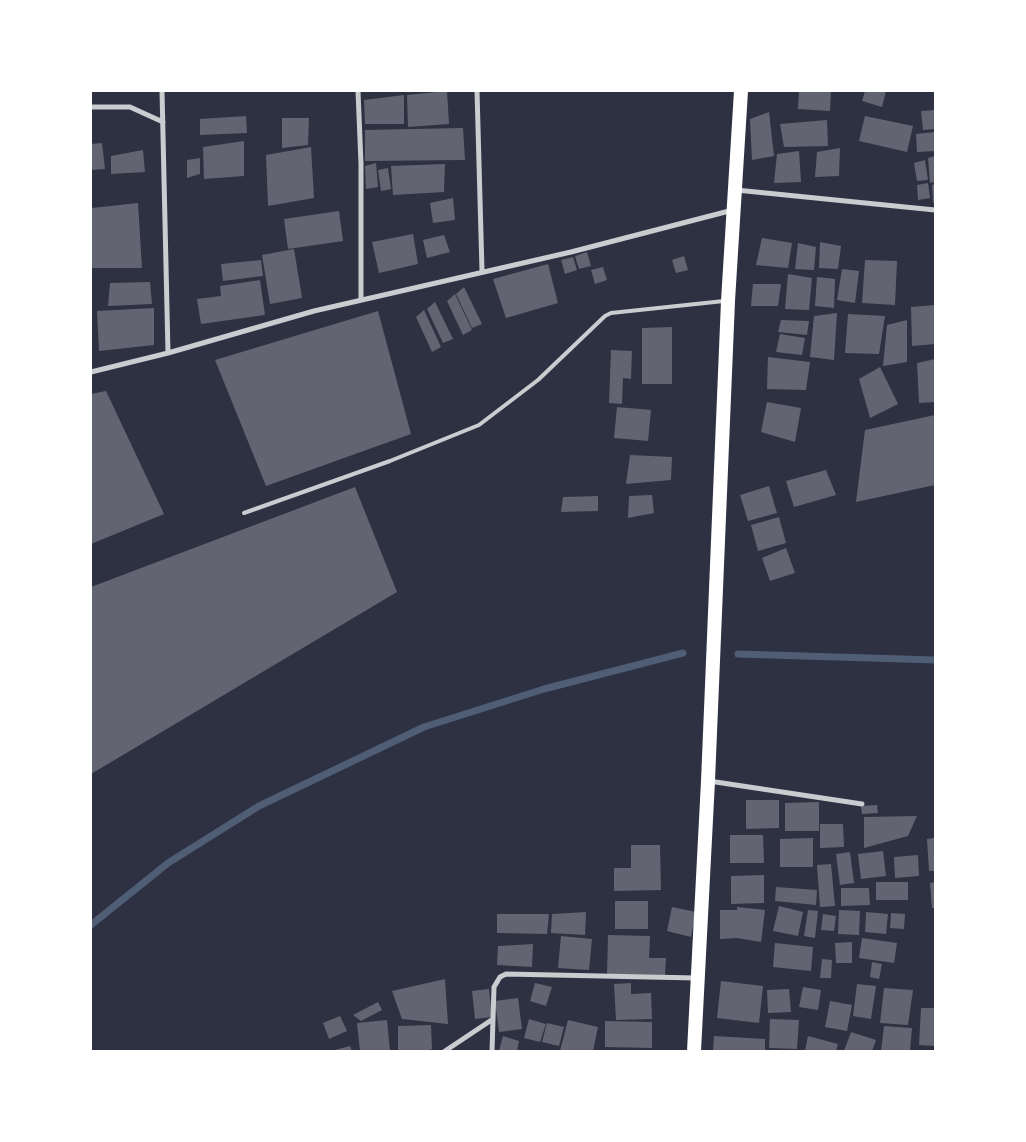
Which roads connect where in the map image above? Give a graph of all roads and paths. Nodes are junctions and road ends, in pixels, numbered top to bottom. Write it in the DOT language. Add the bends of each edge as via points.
graph roads {
  1 [pos="162,91"];
  2 [pos="358,91"];
  3 [pos="476,91"];
  4 [pos="741,91"];
  5 [pos="91,107"];
  6 [pos="163,122"];
  7 [pos="735,190"];
  8 [pos="734,209"];
  9 [pos="935,210"];
  10 [pos="482,271"];
  11 [pos="361,300"];
  12 [pos="728,301"];
  13 [pos="168,353"];
  14 [pos="91,372"];
  15 [pos="244,513"];
  16 [pos="708,781"];
  17 [pos="862,804"];
  18 [pos="697,978"];
  19 [pos="493,1019"];
  20 [pos="445,1051"];
  21 [pos="492,1051"];
  22 [pos="694,1051"];
  1 -- 6 [label="street"];
  2 -- 11 [label="street"];
  3 -- 10 [label="street"];
  4 -- 7 [label="highway"];
  5 -- 6 [label="street" via="130,107"];
  6 -- 13 [label="street"];
  7 -- 8 [label="highway"];
  7 -- 9 [label="street"];
  8 -- 10 [label="street" via="571,252"];
  8 -- 12 [label="highway"];
  10 -- 11 [label="street"];
  11 -- 13 [label="street"];
  12 -- 15 [label="lane" via="604,316 538,380 479,426"];
  12 -- 16 [label="highway"];
  13 -- 14 [label="street"];
  16 -- 17 [label="street"];
  16 -- 18 [label="highway"];
  18 -- 19 [label="street" via="506,974 494,986"];
  18 -- 22 [label="highway"];
  19 -- 20 [label="street"];
  19 -- 21 [label="street"];
}
